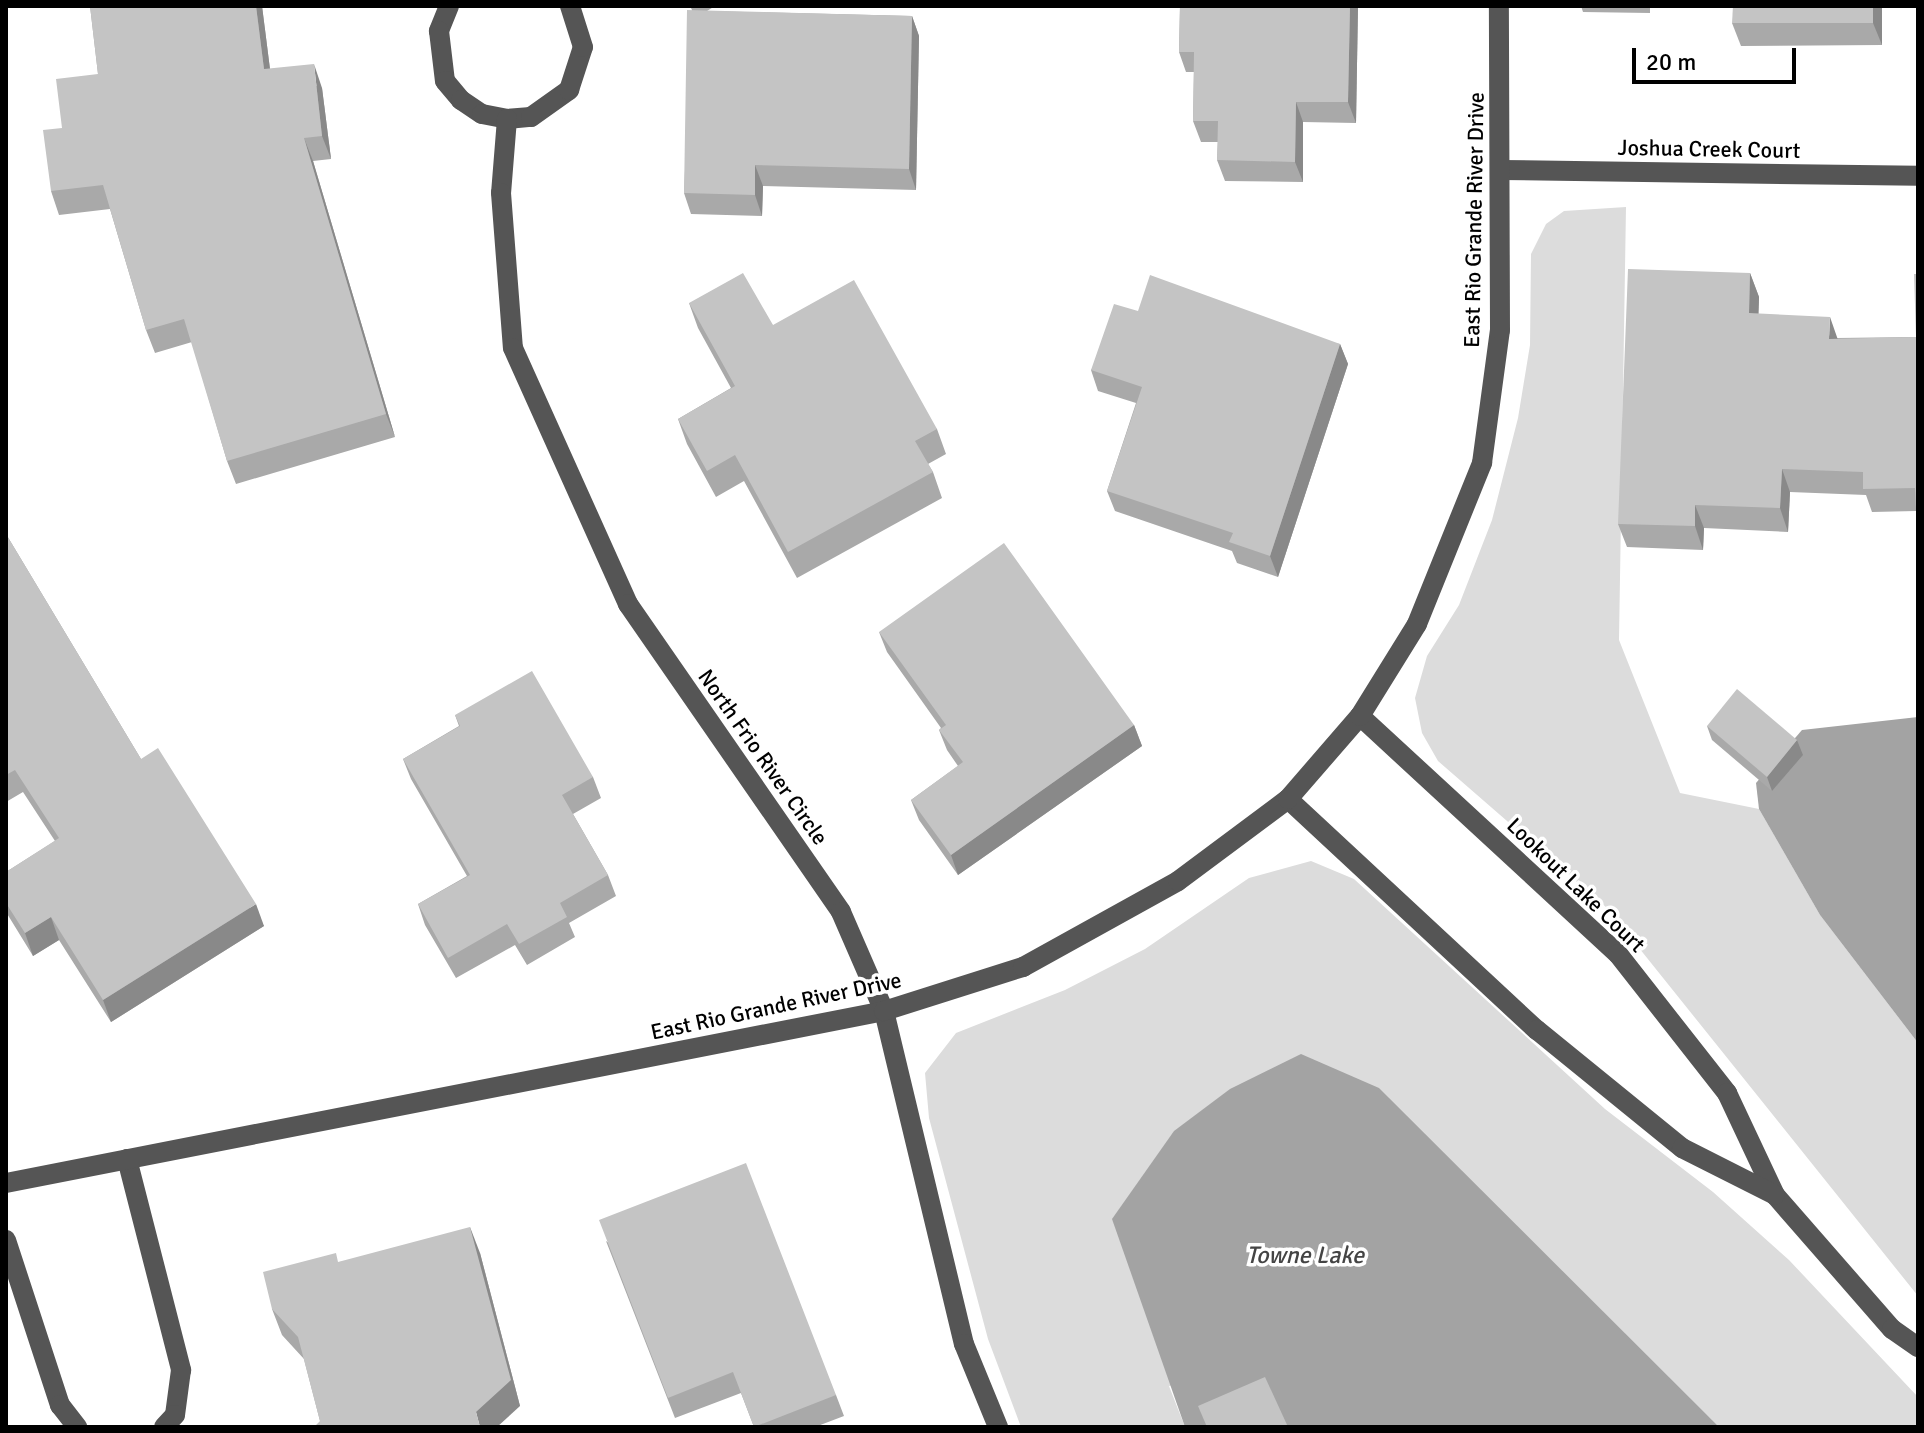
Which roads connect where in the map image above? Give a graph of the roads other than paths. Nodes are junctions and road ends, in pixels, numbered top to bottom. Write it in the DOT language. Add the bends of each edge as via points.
graph roads {
  1 [pos="449,6"];
  2 [pos="570,6"];
  3 [pos="1499,6"];
  4 [pos="507,119"];
  5 [pos="1500,170"];
  6 [pos="1918,176"];
  7 [pos="1360,716"];
  8 [pos="1288,799"];
  9 [pos="884,1011"];
  10 [pos="127,1159"];
  11 [pos="6,1183"];
  12 [pos="1775,1195"];
  13 [pos="6,1240"];
  14 [pos="1918,1347"];
  15 [pos="77,1427"];
  16 [pos="164,1427"];
  17 [pos="998,1427"];
  1 -- 4 [label="street" via="439,31 445,81 482,114"];
  2 -- 4 [label="street" via="583,47 569,90 531,117"];
  3 -- 5 [label="street, East Rio Grande River Drive"];
  4 -- 9 [label="street, North Frio River Circle" via="501,193 513,348 552,443 628,604 841,912"];
  5 -- 6 [label="street, Joshua Creek Court"];
  5 -- 7 [label="street, East Rio Grande River Drive" via="1500,330 1482,463 1417,624"];
  7 -- 8 [label="street, East Rio Grande River Drive"];
  7 -- 12 [label="street, Lookout Lake Court" via="1618,954 1727,1093"];
  8 -- 9 [label="street, East Rio Grande River Drive" via="1178,881 1023,967"];
  8 -- 12 [label="street, Lookout Lake Court" via="1537,1030 1670,1138"];
  9 -- 10 [label="street, East Rio Grande River Drive"];
  9 -- 17 [label="street, North Frio River Circle" via="964,1344"];
  10 -- 11 [label="street, East Rio Grande River Drive"];
  10 -- 16 [label="street" via="181,1370 175,1415"];
  12 -- 14 [label="street, Lookout Lake Court" via="1892,1329"];
  13 -- 15 [label="street" via="60,1405"];
}
